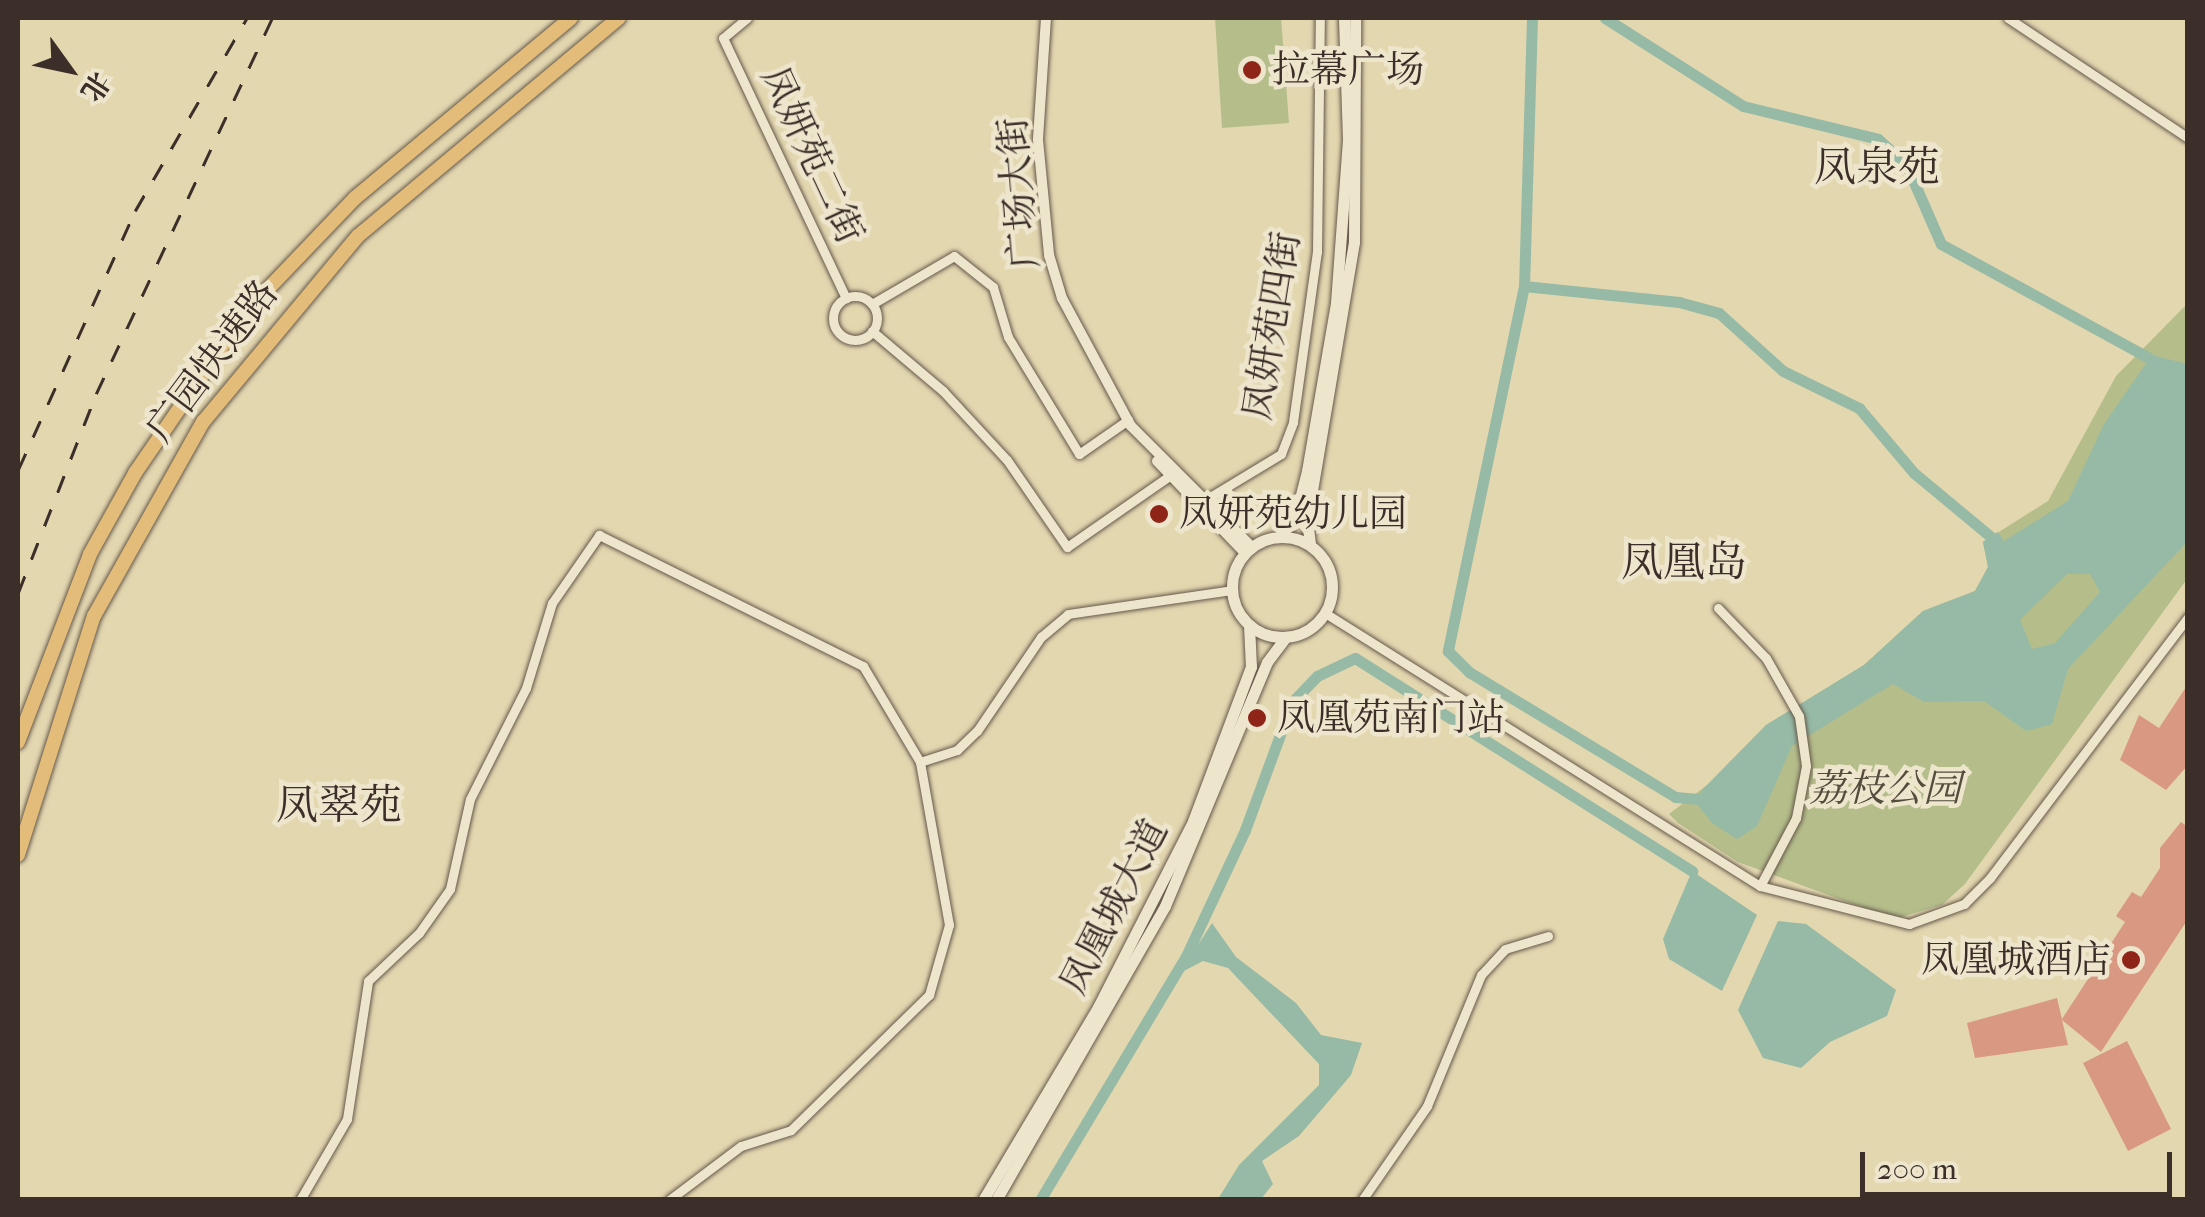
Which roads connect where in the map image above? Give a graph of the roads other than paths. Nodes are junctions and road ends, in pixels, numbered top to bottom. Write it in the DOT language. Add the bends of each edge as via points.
graph roads {
  1 [pos="571,18"];
  2 [pos="619,18"];
  3 [pos="747,18"];
  4 [pos="1046,18"];
  5 [pos="1320,18"];
  6 [pos="1344,18"];
  7 [pos="1355,18"];
  8 [pos="2008,18"];
  9 [pos="2188,138"];
  10 [pos="846,298"];
  11 [pos="872,304"];
  12 [pos="872,332"];
  13 [pos="1128,420"];
  14 [pos="1156,456"];
  15 [pos="1169,476"];
  16 [pos="1201,502"];
  17 [pos="1280,536"];
  18 [pos="1310,544"];
  19 [pos="1248,550"];
  20 [pos="1232,590"];
  21 [pos="1718,608"];
  22 [pos="1325,613"];
  23 [pos="2188,617"];
  24 [pos="1249,625"];
  25 [pos="1286,637"];
  26 [pos="18,742"];
  27 [pos="920,762"];
  28 [pos="18,855"];
  29 [pos="1760,886"];
  30 [pos="1548,936"];
  31 [pos="300,1200"];
  32 [pos="669,1200"];
  33 [pos="983,1200"];
  34 [pos="996,1200"];
  35 [pos="1362,1200"];
  1 -- 26 [label="highway, 广园快速路" via="369,185 245,313 135,472 90,554"];
  2 -- 28 [label="highway, 广园快速路" via="358,236 202,422 94,616"];
  3 -- 10 [label="street, 凤妍苑二街" via="723,38"];
  4 -- 13 [label="street, 广场大街" via="1038,140 1049,255 1062,298"];
  5 -- 16 [label="street, 凤妍苑四街" via="1322,168 1293,422 1280,454"];
  6 -- 17 [label="main road" via="1348,139 1336,302 1307,471 1295,518"];
  7 -- 18 [label="main road" via="1354,242 1307,520"];
  8 -- 9 [label="street"];
  10 -- 11 [label="street"];
  10 -- 12 [label="street" via="833,315 836,329 853,340"];
  11 -- 12 [label="street"];
  11 -- 13 [label="street" via="954,256 994,287 1008,337 1079,454"];
  12 -- 15 [label="street" via="944,391 1007,460 1067,546"];
  13 -- 14 [label="street, 广场大街"];
  14 -- 15 [label="street, 广场大街"];
  14 -- 16 [label="street, 广场大街"];
  15 -- 16 [label="street, 广场大街"];
  16 -- 19 [label="street, 广场大街"];
  17 -- 18 [label="main road"];
  17 -- 19 [label="main road"];
  18 -- 22 [label="main road" via="1332,584"];
  19 -- 20 [label="main road"];
  20 -- 24 [label="main road"];
  20 -- 27 [label="street" via="1068,614 1040,636 978,730 957,750"];
  21 -- 29 [label="street" via="1766,658 1799,716 1806,766 1796,818"];
  22 -- 25 [label="main road"];
  22 -- 29 [label="street"];
  23 -- 29 [label="street" via="2044,814 1964,904 1909,924"];
  24 -- 25 [label="main road"];
  24 -- 33 [label="main road, 凤凰城大道" via="1251,668 1193,821 1098,1007"];
  25 -- 34 [label="main road, 凤凰城大道" via="1267,662 1164,906"];
  27 -- 31 [label="street" via="863,666 599,536 552,604 526,688 470,799 450,889 419,933 368,981 347,1119"];
  27 -- 32 [label="street" via="949,925 930,995 792,1130 740,1146"];
  30 -- 35 [label="street" via="1505,949 1481,975 1428,1106"];
}
